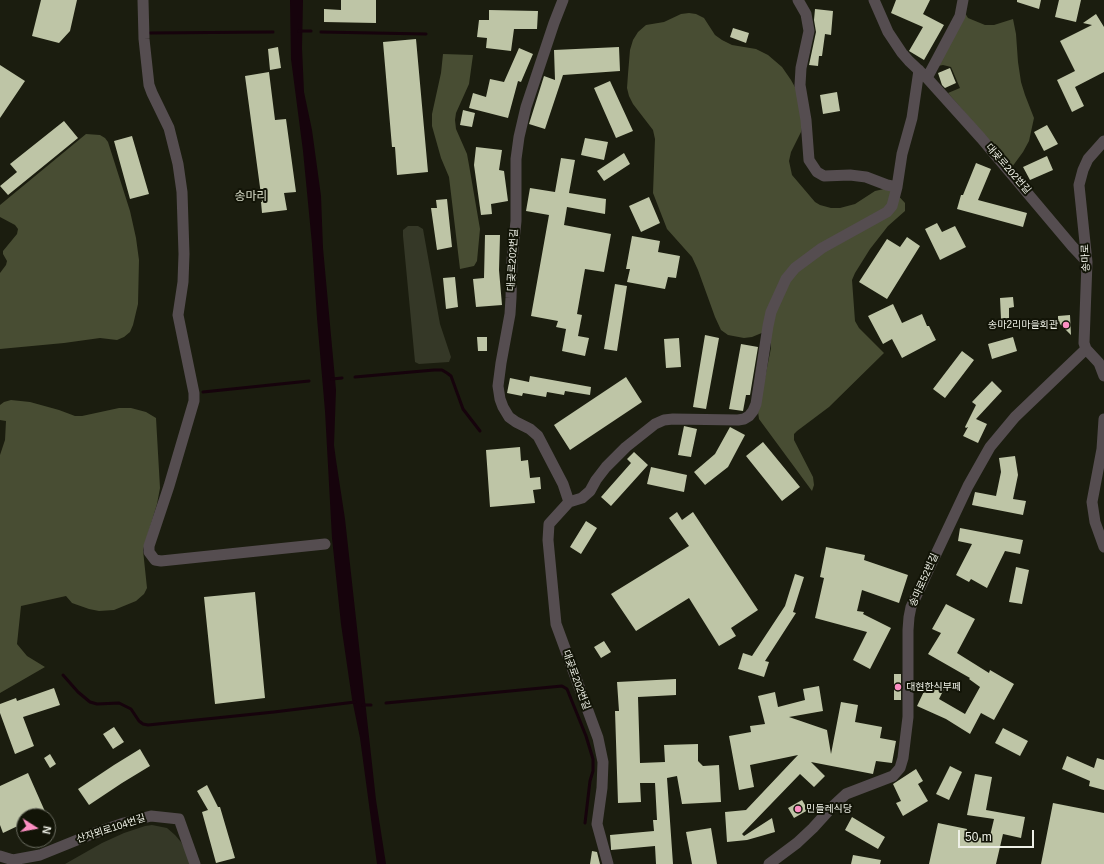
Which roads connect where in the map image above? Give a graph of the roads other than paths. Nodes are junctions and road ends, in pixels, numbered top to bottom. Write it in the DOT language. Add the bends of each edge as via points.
graph roads {
  1 [pos="143,0"];
  2 [pos="563,0"];
  3 [pos="798,0"];
  4 [pos="874,0"];
  5 [pos="963,0"];
  6 [pos="923,74"];
  7 [pos="1104,141"];
  8 [pos="897,187"];
  9 [pos="1087,262"];
  10 [pos="1086,349"];
  11 [pos="1104,376"];
  12 [pos="1104,419"];
  13 [pos="569,502"];
  14 [pos="325,544"];
  15 [pos="1104,547"];
  16 [pos="0,856"];
  17 [pos="196,864"];
  18 [pos="608,864"];
  19 [pos="769,864"];
  1 -- 14 [label="street" via="144,46 149,85 169,128 182,192 184,254 178,322 194,397 193,408 149,552 155,560 161,561"];
  2 -- 13 [label="street, 대곶로202번길" via="526,107 519,137 511,303 498,386 500,399 509,417 538,436 563,484"];
  3 -- 8 [label="street" via="806,14 809,31 800,85 809,160 817,172 824,176 866,177"];
  4 -- 6 [label="street, 대곶로202번길" via="895,44 909,62"];
  5 -- 6 [label="street" via="960,16"];
  6 -- 8 [label="street, 대곶로202번길" via="902,154"];
  6 -- 9 [label="street, 대곶로202번길" via="982,138"];
  7 -- 9 [label="street, 송마로" via="1088,159 1079,185"];
  8 -- 13 [label="street, 대곶로202번길" via="892,206 887,212 822,248 795,268 786,279 768,326 760,385 753,411 744,419 673,419 655,424 606,467 590,491 582,498"];
  9 -- 10 [label="street, 송마로" via="1084,337"];
  10 -- 11 [label="street" via="1099,363"];
  10 -- 19 [label="street, 송마로52번길" via="1015,417 990,447 968,486 914,601 909,617 908,716 900,768 893,776 846,794 797,843"];
  12 -- 15 [label="street" via="1102,449 1092,502 1094,522"];
  13 -- 18 [label="street, 대곶로202번길" via="549,524 548,540 556,624 598,738 602,762 602,788 597,824"];
  16 -- 17 [label="street, 산자뫼로104번길" via="13,860 40,855 92,834 151,816 179,819"];
}
